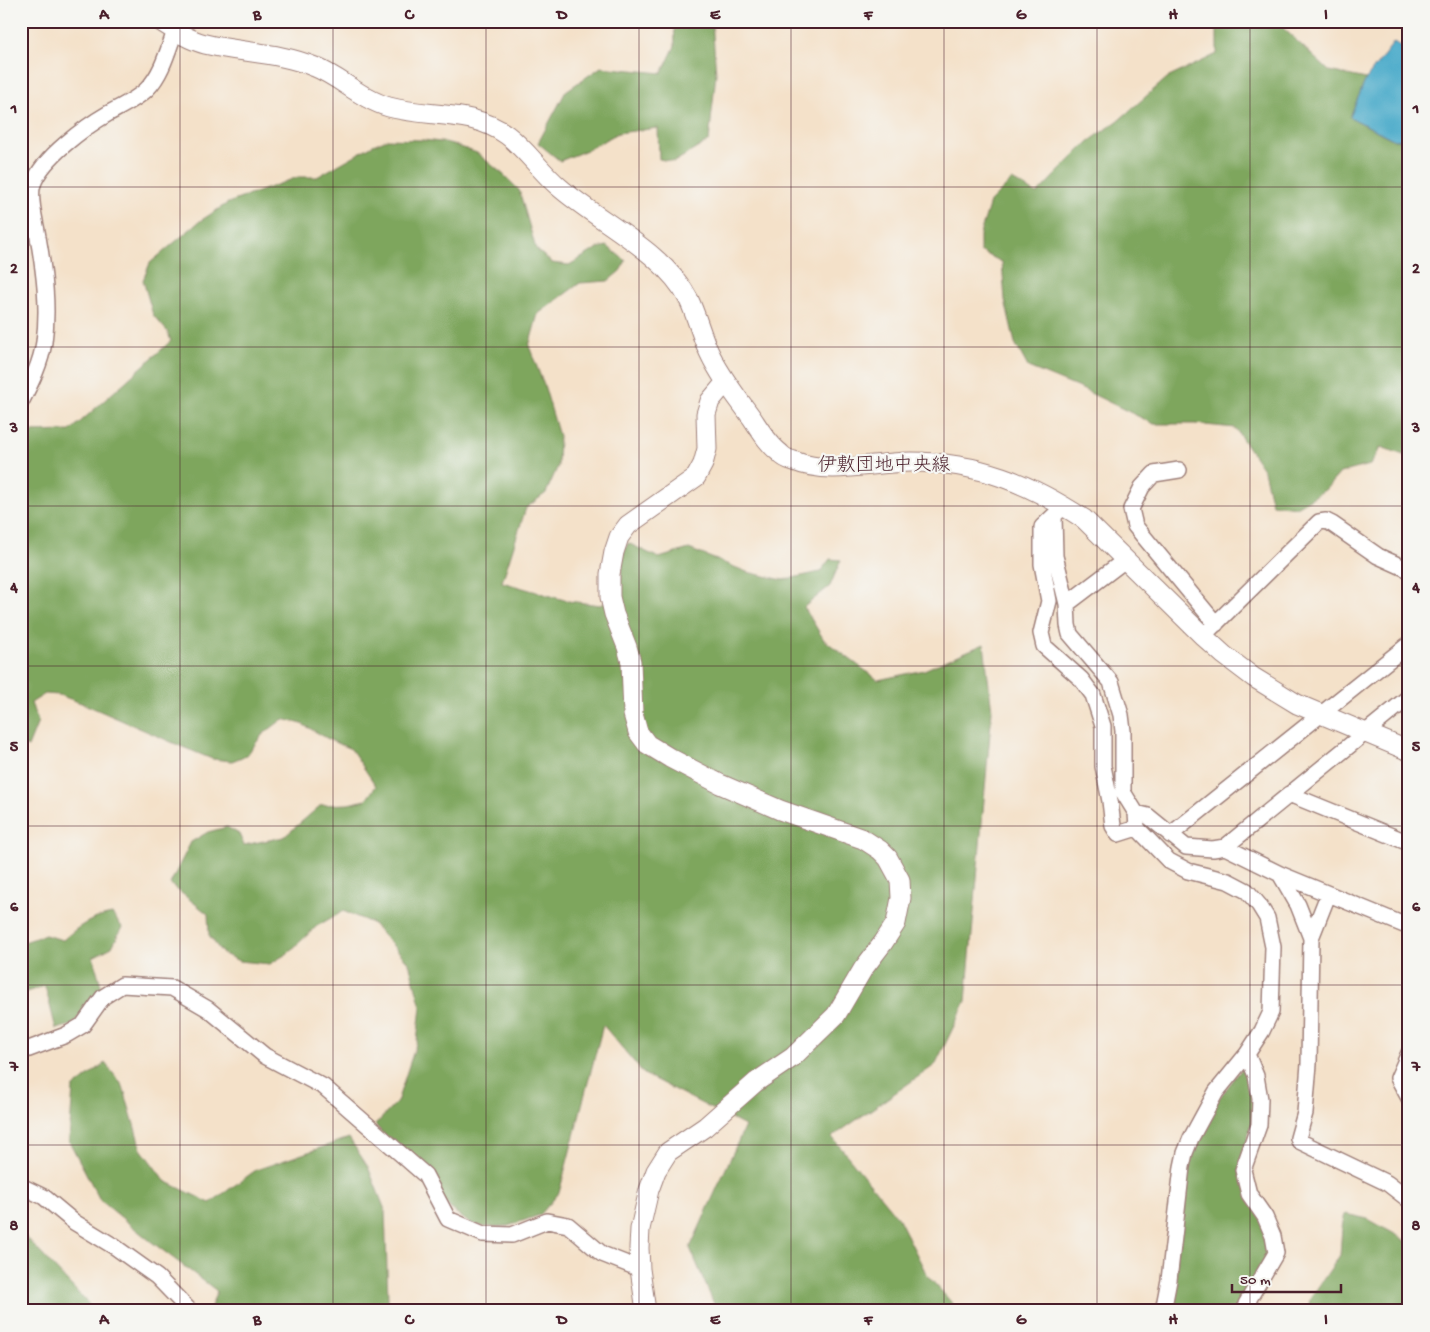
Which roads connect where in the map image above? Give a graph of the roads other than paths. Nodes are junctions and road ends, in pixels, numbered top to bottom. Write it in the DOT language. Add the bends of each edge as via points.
graph roads {
  1 [pos="168,26"];
  2 [pos="726,382"];
  3 [pos="21,402"];
  4 [pos="1179,470"];
  5 [pos="1059,511"];
  6 [pos="1125,560"];
  7 [pos="1409,570"];
  8 [pos="1067,604"];
  9 [pos="1209,630"];
  10 [pos="1409,644"];
  11 [pos="1409,697"];
  12 [pos="1321,714"];
  13 [pos="1365,733"];
  14 [pos="1409,751"];
  15 [pos="1289,794"];
  16 [pos="1136,821"];
  17 [pos="1170,834"];
  18 [pos="1409,844"];
  19 [pos="1225,847"];
  20 [pos="1280,874"];
  21 [pos="1328,895"];
  22 [pos="1409,927"];
  23 [pos="1311,938"];
  24 [pos="21,1052"];
  25 [pos="1409,1053"];
  26 [pos="1247,1054"];
  27 [pos="1409,1098"];
  28 [pos="21,1186"];
  29 [pos="1409,1200"];
  30 [pos="640,1269"];
  31 [pos="190,1311"];
  32 [pos="646,1311"];
  33 [pos="1163,1311"];
  34 [pos="1256,1311"];
  1 -- 2 [label="street, 伊敷団地中央線" via="203,44 317,67 385,106 468,118 504,134 521,146 579,204 639,246 676,280"];
  1 -- 3 [label="street" via="164,61 148,88 76,136 48,160 33,185 31,194 46,288 46,316 44,344 34,377"];
  2 -- 5 [label="street, 伊敷団地中央線" via="768,441 780,454 795,462 830,468 910,462 964,466 1008,478 1034,490"];
  2 -- 30 [label="street" via="710,401 706,414 707,449 696,477 628,526 619,537 614,552 610,597 631,662 632,714 638,732 647,744 720,784 780,810 863,839 888,858 900,880 901,898 896,923 863,969 836,1015 793,1057 756,1082 706,1127 668,1152 649,1190 640,1229"];
  4 -- 9 [label="street" via="1154,474 1142,487 1131,509 1136,526"];
  5 -- 6 [label="street, 伊敷団地中央線" via="1084,519"];
  5 -- 8 [label="street" via="1055,556"];
  5 -- 16 [label="street" via="1042,527 1042,564 1048,601 1040,633 1044,646 1081,679 1093,695 1103,726 1103,766 1113,826 1118,834"];
  6 -- 8 [label="street"];
  6 -- 9 [label="street, 伊敷団地中央線"];
  7 -- 9 [label="street" via="1378,556 1332,524 1320,522"];
  8 -- 16 [label="street" via="1070,634 1111,682 1121,715 1123,792"];
  9 -- 12 [label="street, 伊敷団地中央線" via="1224,655 1253,677 1297,704"];
  10 -- 12 [label="street"];
  11 -- 13 [label="street"];
  12 -- 13 [label="street, 伊敷団地中央線"];
  12 -- 17 [label="street"];
  13 -- 14 [label="street, 伊敷団地中央線"];
  13 -- 15 [label="street"];
  15 -- 18 [label="street"];
  15 -- 19 [label="street"];
  16 -- 17 [label="street" via="1148,816"];
  16 -- 26 [label="street" via="1169,862 1188,871 1228,881 1247,891 1267,918 1273,947 1271,1012"];
  17 -- 19 [label="street" via="1186,847"];
  19 -- 20 [label="street"];
  20 -- 21 [label="street"];
  20 -- 23 [label="street" via="1298,905"];
  21 -- 22 [label="street"];
  21 -- 23 [label="street"];
  23 -- 29 [label="street" via="1309,1064 1306,1113 1299,1142 1387,1183"];
  24 -- 30 [label="street" via="83,1025 103,997 122,985 172,988 208,1009 265,1056 324,1087 425,1175 448,1219 483,1234 512,1235 548,1221 568,1225 602,1254"];
  25 -- 27 [label="street" via="1398,1078"];
  26 -- 33 [label="street" via="1216,1092 1185,1153"];
  26 -- 34 [label="street" via="1256,1076 1260,1108 1259,1125 1243,1170 1249,1194 1273,1236 1276,1253 1246,1304"];
  28 -- 31 [label="street" via="44,1197 74,1222 157,1277"];
  30 -- 32 [label="street"];
}
